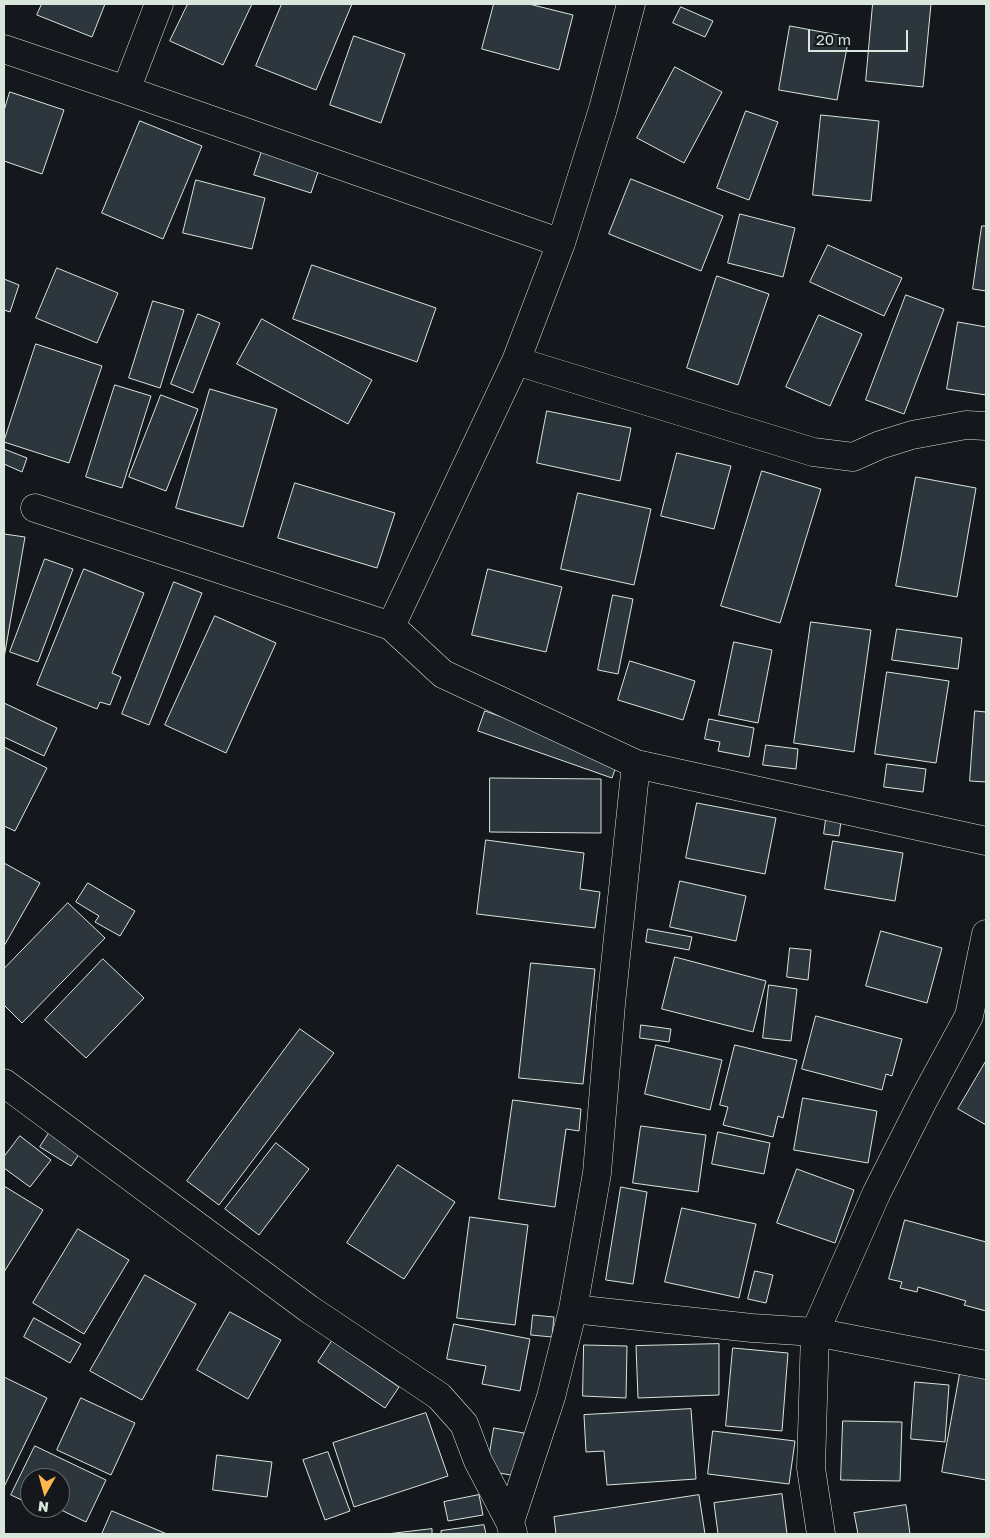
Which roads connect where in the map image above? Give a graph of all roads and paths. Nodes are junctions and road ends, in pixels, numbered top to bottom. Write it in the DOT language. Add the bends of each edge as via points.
graph roads {
  1 [pos="159,4"];
  2 [pos="632,4"];
  3 [pos="4,49"];
  4 [pos="126,90"];
  5 [pos="561,244"];
  6 [pos="516,361"];
  7 [pos="986,426"];
  8 [pos="35,508"];
  9 [pos="391,626"];
  10 [pos="636,764"];
  11 [pos="986,841"];
  12 [pos="986,934"];
  13 [pos="4,1083"];
  14 [pos="573,1309"];
  15 [pos="815,1332"];
  16 [pos="986,1365"];
  17 [pos="512,1528"];
  18 [pos="821,1534"];
  1 -- 4 [label="street"];
  2 -- 5 [label="street"];
  3 -- 4 [label="street"];
  4 -- 5 [label="street"];
  5 -- 6 [label="street"];
  6 -- 7 [label="street" via="813,452 854,457 912,435 966,425"];
  6 -- 9 [label="street"];
  8 -- 9 [label="street"];
  9 -- 10 [label="street" via="443,674"];
  10 -- 11 [label="street"];
  10 -- 14 [label="street" via="597,1173"];
  12 -- 15 [label="street" via="969,1016 877,1192"];
  13 -- 17 [label="street" via="309,1309 439,1396 464,1424 478,1461"];
  14 -- 15 [label="street"];
  14 -- 17 [label="street" via="551,1398"];
  15 -- 16 [label="street"];
  15 -- 18 [label="street" via="811,1468"];
}
